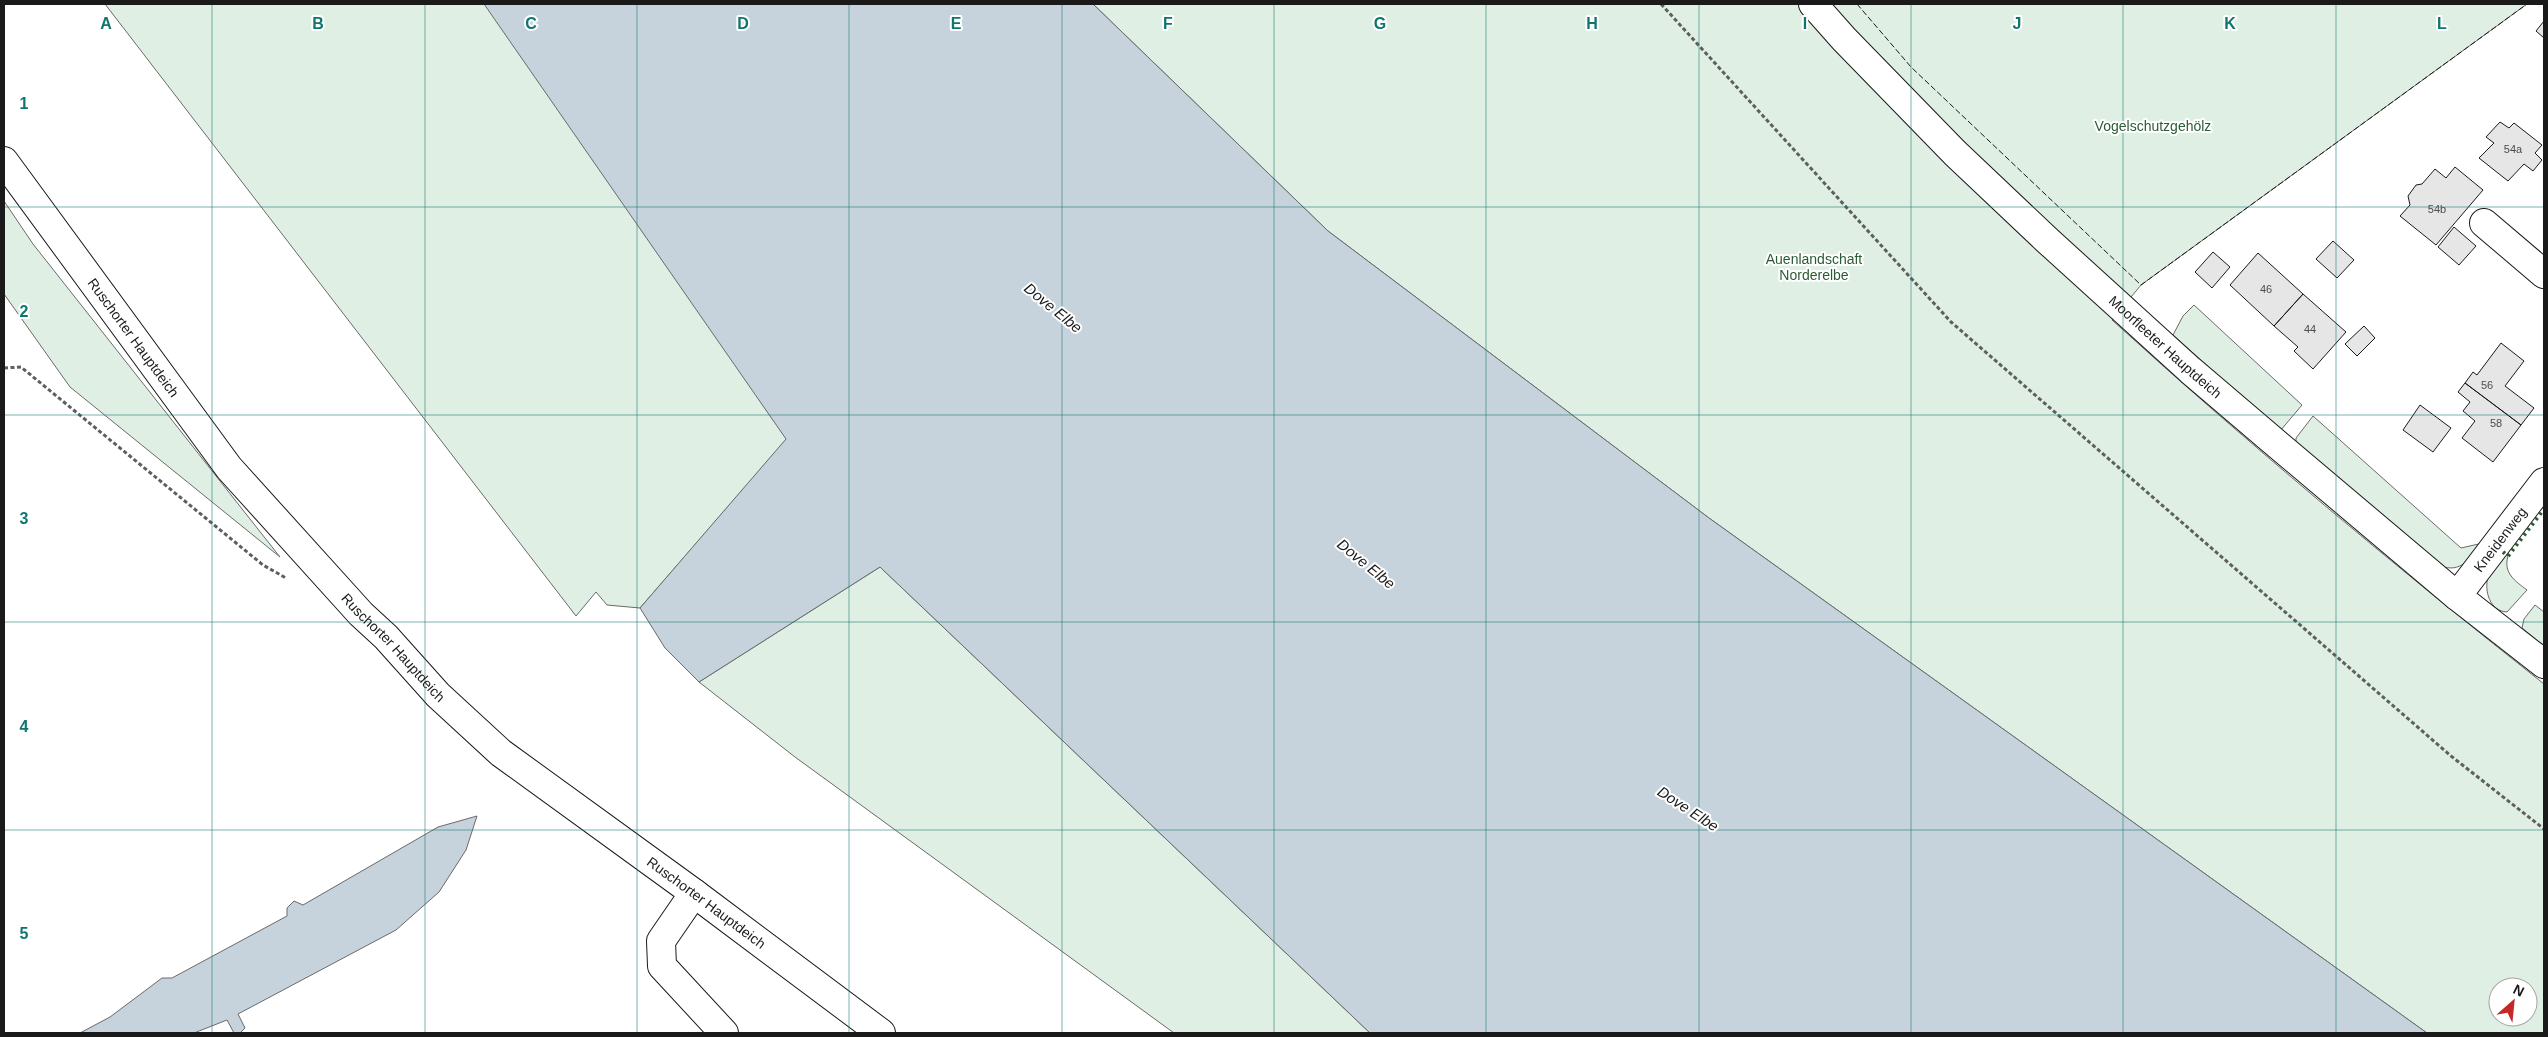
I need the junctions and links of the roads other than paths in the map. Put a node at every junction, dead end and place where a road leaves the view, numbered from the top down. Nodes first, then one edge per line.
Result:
1 (1813, 4) edge
2 (4, 161) edge
3 (2484, 223) dead end
4 (2544, 274) edge
5 (2544, 482) edge
6 (2457, 596) junction
7 (2544, 664) edge
8 (694, 893) junction
9 (724, 1033) edge
10 (881, 1033) edge

1 - 6 street, Moorfleeter Hauptdeich
2 - 8 street, Ruschorter Hauptdeich
3 - 4 street
5 - 6 street, Kneidenweg
6 - 7 street, Moorfleeter Hauptdeich
8 - 9 street
8 - 10 street, Ruschorter Hauptdeich

